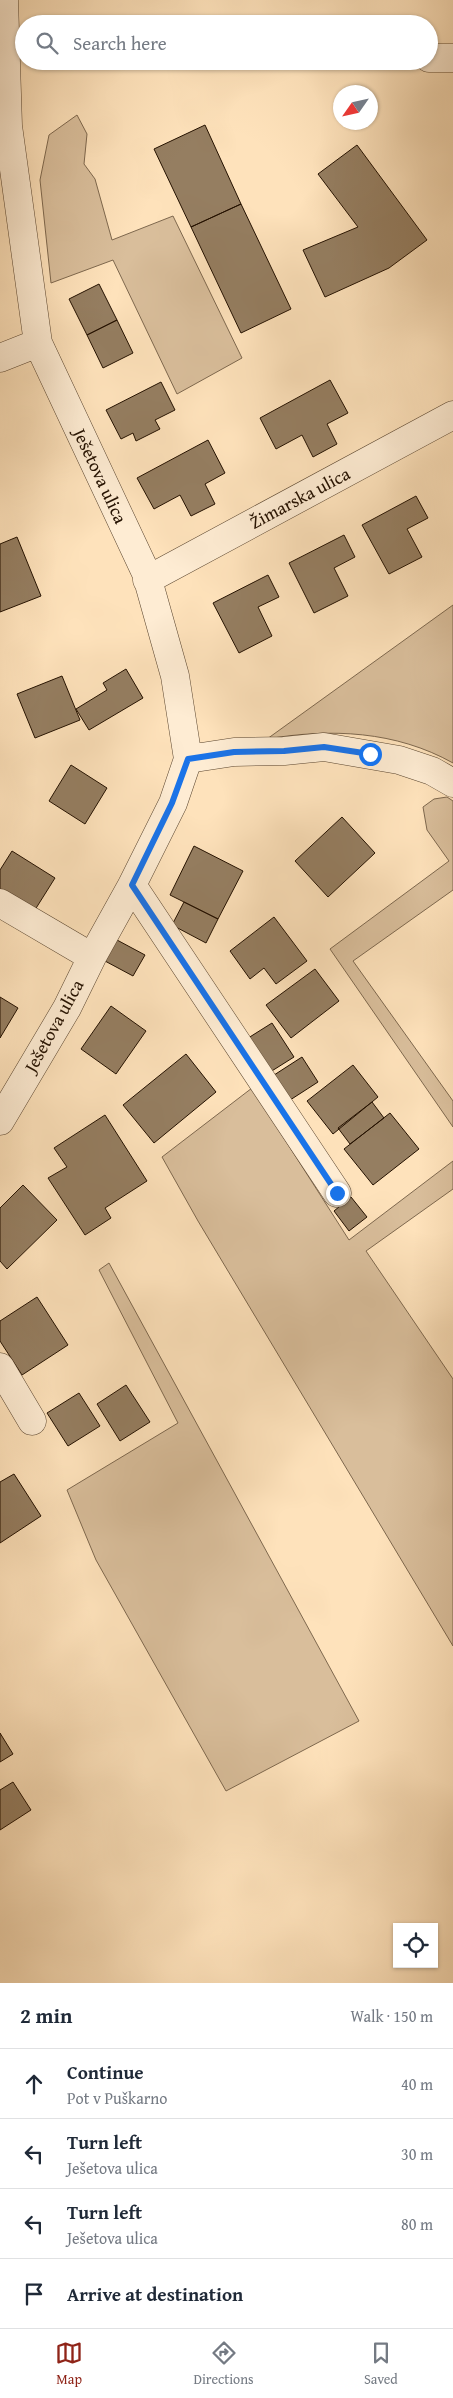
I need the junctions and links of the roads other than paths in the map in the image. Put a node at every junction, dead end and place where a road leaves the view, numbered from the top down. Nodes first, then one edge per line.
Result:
1 (4, 0) edge
2 (9, 56) edge
3 (438, 58) edge
4 (453, 58) edge
5 (38, 343) junction
6 (0, 358) edge
7 (453, 415) edge
8 (148, 580) junction
9 (188, 759) junction
10 (453, 783) edge
11 (132, 885) junction
12 (0, 903) edge
13 (92, 957) junction
14 (0, 1121) edge
15 (337, 1193) dead end
16 (0, 1366) edge
17 (32, 1421) dead end

1 - 2 street, Ješetova ulica
2 - 5 street, Ješetova ulica
3 - 4 street
5 - 6 street
5 - 8 street, Ješetova ulica
7 - 8 street, Žimarska ulica
8 - 9 street, Ješetova ulica
9 - 10 street
9 - 11 street, Ješetova ulica
11 - 13 street, Ješetova ulica
11 - 15 street
12 - 13 street
13 - 14 street, Ješetova ulica
16 - 17 street

